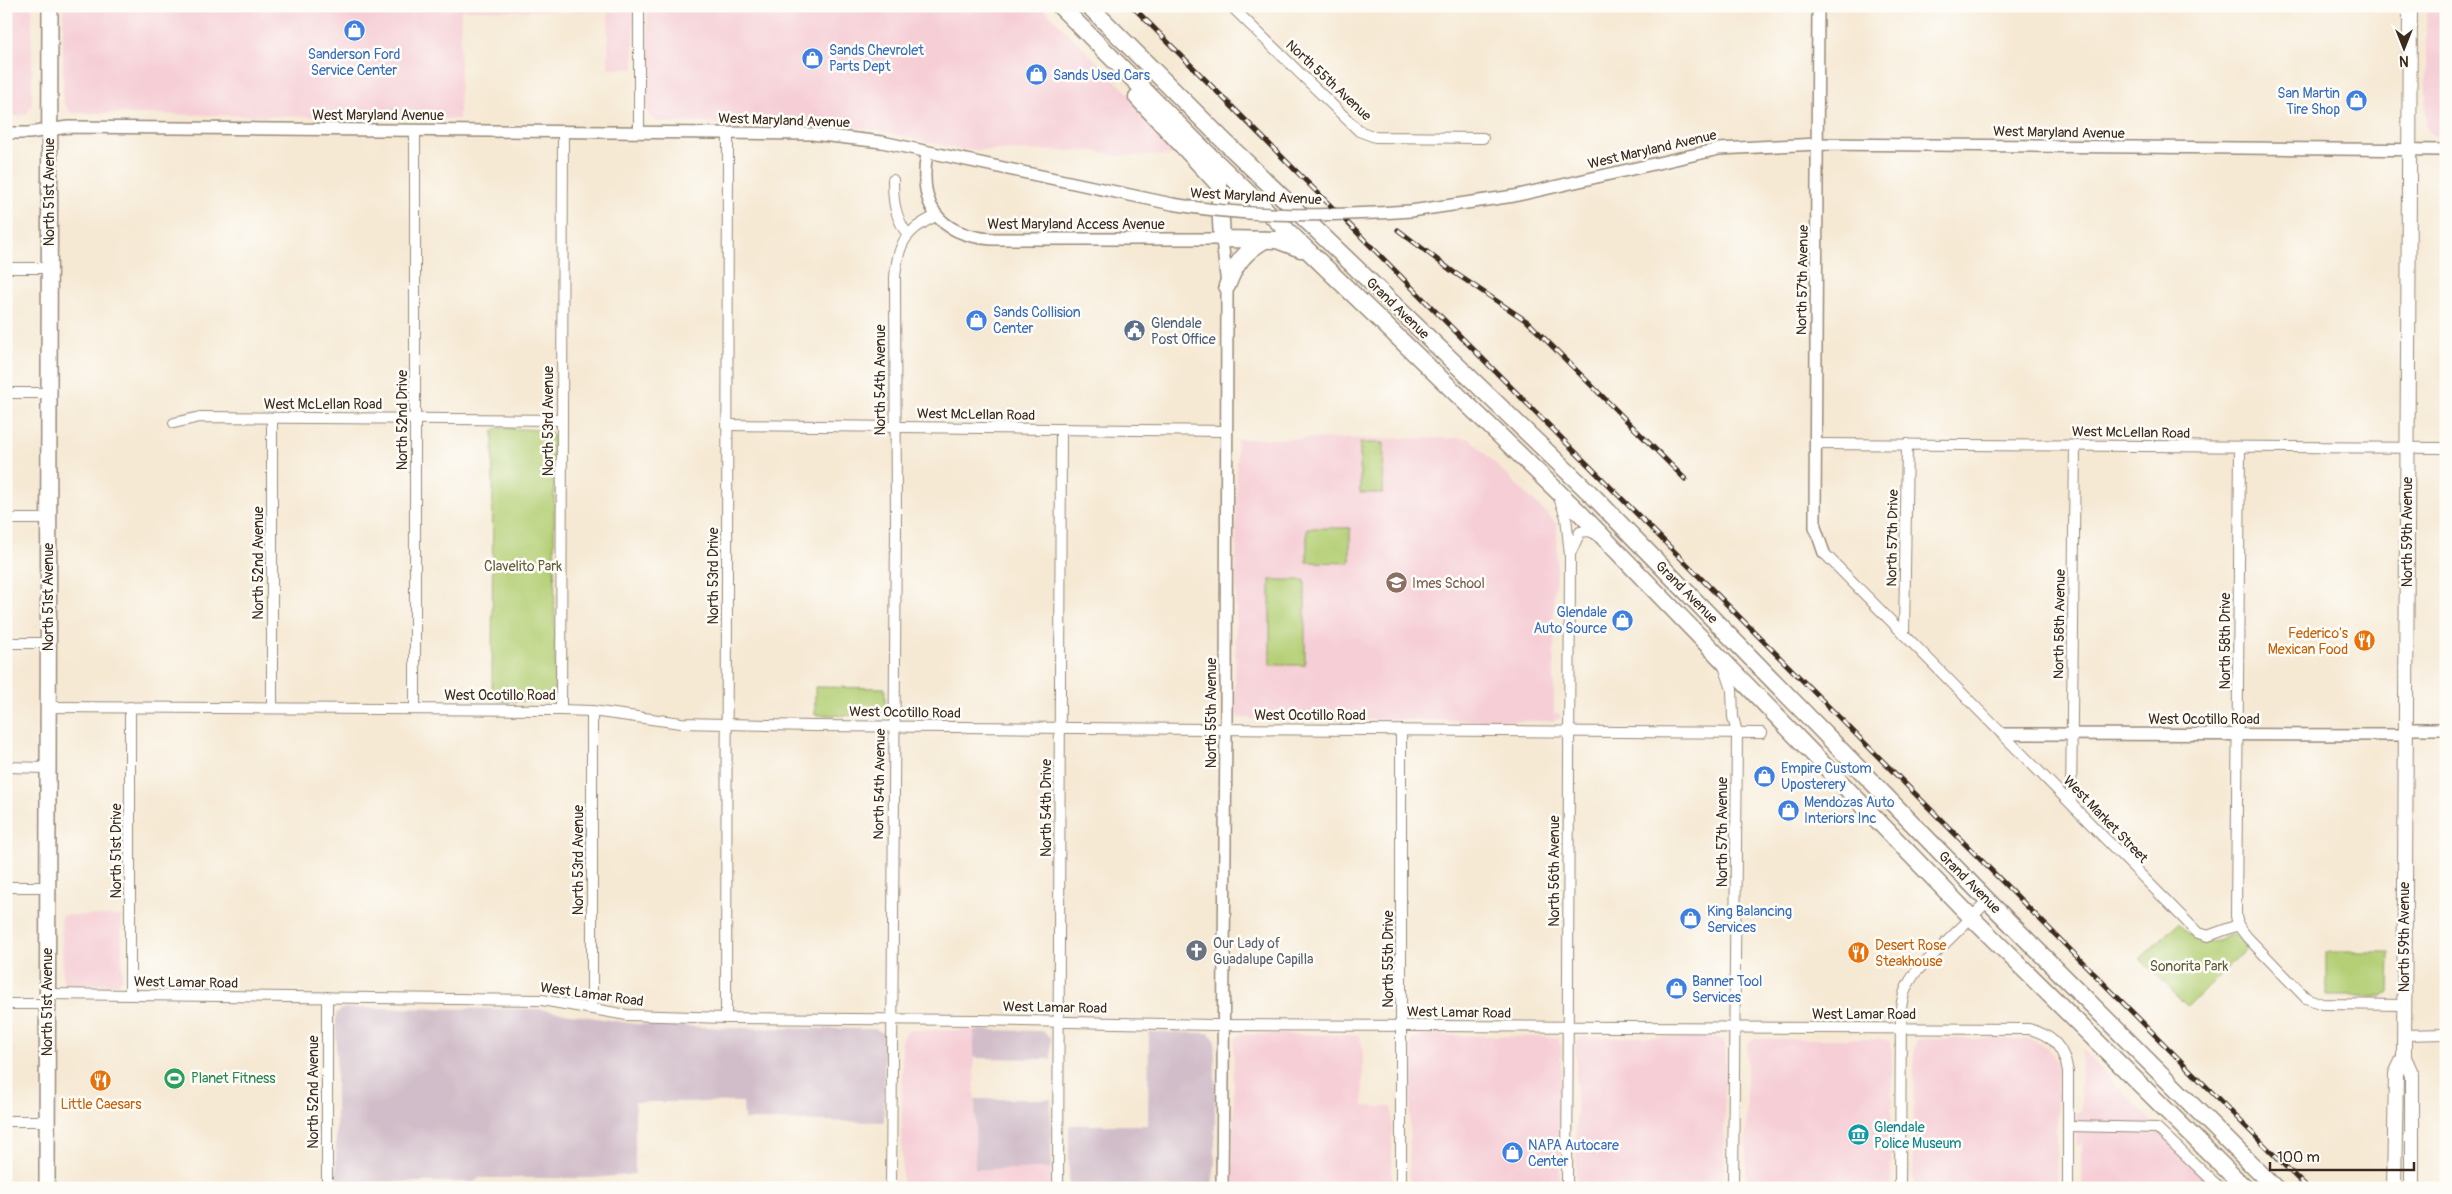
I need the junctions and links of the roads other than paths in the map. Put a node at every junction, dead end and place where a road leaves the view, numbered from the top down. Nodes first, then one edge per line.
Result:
1 (50, 6) edge
2 (639, 6) edge
3 (1060, 6) edge
4 (1089, 6) edge
5 (1231, 6) edge
6 (1818, 6) edge
7 (2410, 6) edge
8 (1088, 34) junction
9 (49, 130) junction
10 (415, 131) junction
11 (563, 131) junction
12 (639, 132) junction
13 (6, 133) edge
14 (728, 133) junction
15 (1483, 138) dead end
16 (1818, 144) junction
17 (2410, 150) junction
18 (2446, 150) edge
19 (927, 153) junction
20 (893, 180) dead end
21 (936, 216) junction
22 (908, 234) junction
23 (1222, 239) junction
24 (1265, 240) junction
25 (1317, 259) junction
26 (6, 268) edge
27 (49, 268) junction
28 (1227, 286) junction
29 (6, 392) edge
30 (48, 393) junction
31 (272, 418) junction
32 (416, 418) junction
33 (562, 420) junction
34 (174, 423) dead end
35 (726, 425) junction
36 (895, 427) junction
37 (1061, 429) junction
38 (1226, 431) junction
39 (1815, 444) junction
40 (1907, 444) junction
41 (2075, 445) junction
42 (2240, 448) junction
43 (2408, 448) junction
44 (2446, 448) edge
45 (1557, 491) junction
46 (6, 519) edge
47 (48, 519) junction
48 (1604, 538) junction
49 (1824, 553) joint
50 (1570, 555) junction
51 (1904, 633) junction
52 (6, 643) edge
53 (48, 644) junction
54 (1722, 659) junction
55 (48, 707) junction
56 (130, 707) junction
57 (272, 708) junction
58 (415, 709) junction
59 (561, 710) junction
60 (592, 712) junction
61 (727, 724) junction
62 (895, 726) junction
63 (1060, 728) junction
64 (1226, 729) junction
65 (2446, 729) edge
66 (1401, 730) junction
67 (1568, 732) junction
68 (2406, 732) junction
69 (1737, 733) junction
70 (1762, 733) dead end
71 (2003, 734) junction
72 (2072, 734) junction
73 (2238, 734) junction
74 (6, 768) edge
75 (47, 768) junction
76 (2072, 803) junction
77 (6, 887) edge
78 (47, 887) junction
79 (1988, 901) junction
80 (1971, 918) junction
81 (2238, 925) junction
82 (130, 995) junction
83 (327, 997) junction
84 (47, 999) junction
85 (6, 1004) edge
86 (2404, 1005) junction
87 (592, 1008) junction
88 (726, 1018) junction
89 (893, 1020) junction
90 (1060, 1021) junction
91 (1223, 1024) junction
92 (1401, 1025) junction
93 (1568, 1026) junction
94 (1735, 1027) junction
95 (1901, 1028) junction
96 (2446, 1034) edge
97 (2404, 1035) junction
98 (2404, 1057) junction
99 (6, 1121) edge
100 (47, 1121) junction
101 (2068, 1126) junction
102 (47, 1188) edge
103 (327, 1188) edge
104 (891, 1188) edge
105 (1058, 1188) edge
106 (1222, 1188) edge
107 (1401, 1188) edge
108 (1567, 1188) edge
109 (1733, 1188) edge
110 (1900, 1188) edge
111 (2068, 1188) edge
112 (2220, 1188) edge
113 (2245, 1188) edge
114 (2275, 1188) edge
115 (2394, 1188) edge
116 (2412, 1188) edge

1 - 9 main road, North 51st Avenue
2 - 12 street
3 - 8 highway, Grand Avenue
4 - 79 highway, Grand Avenue
5 - 15 street, North 55th Avenue
6 - 16 street, North 57th Avenue
7 - 17 main road, North 59th Avenue
8 - 23 highway
8 - 25 highway, Grand Avenue
9 - 10 street, West Maryland Avenue
9 - 13 street, West Maryland Avenue
9 - 27 main road, North 51st Avenue
10 - 11 street, West Maryland Avenue
10 - 32 street, North 52nd Drive
11 - 12 street, West Maryland Avenue
11 - 33 street, North 53rd Avenue
12 - 14 street, West Maryland Avenue
14 - 19 street, West Maryland Avenue
14 - 35 street, North 53rd Drive
16 - 17 street, West Maryland Avenue
16 - 19 street, West Maryland Avenue, bridge
16 - 39 street, North 57th Avenue
17 - 18 street, West Maryland Avenue
17 - 43 main road, North 59th Avenue
19 - 21 street
20 - 22 street
21 - 22 street
21 - 23 street, West Maryland Access Avenue
22 - 36 street, North 54th Avenue
23 - 24 highway
23 - 28 street, North 55th Avenue
24 - 25 highway
24 - 28 highway
25 - 45 highway, Grand Avenue
26 - 27 street
27 - 30 main road, North 51st Avenue
28 - 38 street, North 55th Avenue
29 - 30 street
30 - 47 main road, North 51st Avenue
31 - 32 street, West McLellan Road
31 - 34 street, West McLellan Road
31 - 57 street, North 52nd Avenue
32 - 33 street, West McLellan Road
32 - 58 street, North 52nd Drive
33 - 59 street, North 53rd Avenue
35 - 36 street, West McLellan Road
35 - 61 street, North 53rd Drive
36 - 37 street, West McLellan Road
36 - 62 street, North 54th Avenue
37 - 38 street, West McLellan Road
37 - 63 street, North 54th Drive
38 - 64 street, North 55th Avenue
39 - 40 street, West McLellan Road
39 - 49 street, North 57th Avenue
40 - 41 street, West McLellan Road
40 - 51 street, North 57th Drive
41 - 42 street, West McLellan Road
41 - 72 street, North 58th Avenue
42 - 43 street, West McLellan Road
42 - 73 street, North 58th Drive
43 - 44 street, West McLellan Road
43 - 68 main road, North 59th Avenue
45 - 48 highway, Grand Avenue
45 - 50 street, North 56th Avenue
46 - 47 street
47 - 53 main road, North 51st Avenue
48 - 50 street, North 56th Avenue
48 - 54 highway, Grand Avenue
49 - 51 street, West Market Street
50 - 67 street, North 56th Avenue
51 - 71 street, West Market Street
52 - 53 street
53 - 55 main road, North 51st Avenue
54 - 69 street, North 57th Avenue
54 - 80 highway, Grand Avenue
55 - 56 street, West Ocotillo Road
55 - 75 main road, North 51st Avenue
56 - 57 street, West Ocotillo Road
56 - 82 street, North 51st Drive
57 - 58 street, West Ocotillo Road
58 - 59 street, West Ocotillo Road
59 - 60 street, West Ocotillo Road
60 - 61 street, West Ocotillo Road
60 - 87 street, North 53rd Avenue
61 - 62 street, West Ocotillo Road
61 - 88 street, North 53rd Drive
62 - 63 street, West Ocotillo Road
62 - 89 street, North 54th Avenue
63 - 64 street, West Ocotillo Road
63 - 90 street, North 54th Drive
64 - 66 street, West Ocotillo Road
64 - 91 street, North 55th Avenue
65 - 68 street, West Ocotillo Road
66 - 67 street, West Ocotillo Road
66 - 92 street, North 55th Drive
67 - 69 street, West Ocotillo Road
67 - 93 street, North 56th Avenue
68 - 73 street, West Ocotillo Road
68 - 86 main road, North 59th Avenue
69 - 70 street, West Ocotillo Road
69 - 94 street, North 57th Avenue
71 - 72 street, West Ocotillo Road
71 - 76 street, West Market Street
72 - 73 street, West Ocotillo Road
72 - 76 street, North 58th Avenue
73 - 81 street, North 58th Drive
74 - 75 street
75 - 78 main road, North 51st Avenue
76 - 81 street, West Market Street
77 - 78 street
78 - 84 main road, North 51st Avenue
79 - 80 street
79 - 114 highway, Grand Avenue
80 - 95 street
80 - 113 highway, Grand Avenue
81 - 86 street
82 - 83 street, West Lamar Road
82 - 84 street, West Lamar Road
83 - 87 street, West Lamar Road
83 - 103 street, North 52nd Avenue
84 - 85 street, West Lamar Road
84 - 100 main road, North 51st Avenue
86 - 97 main road, North 59th Avenue
87 - 88 street, West Lamar Road
88 - 89 street, West Lamar Road
89 - 90 street, West Lamar Road
89 - 104 street, North 54th Avenue
90 - 91 street, West Lamar Road
90 - 105 street, North 54th Drive
91 - 92 street, West Lamar Road
91 - 106 street, North 55th Avenue
92 - 93 street, West Lamar Road
92 - 107 street, North 55th Drive
93 - 94 street, West Lamar Road
93 - 108 street, North 56th Avenue
94 - 95 street, West Lamar Road
94 - 109 street, North 57th Avenue
95 - 101 street, West Lamar Road
95 - 110 street
96 - 97 street
97 - 98 main road, North 59th Avenue
98 - 115 main road, North 59th Avenue
98 - 116 main road, North 59th Avenue
99 - 100 street
100 - 102 main road, North 51st Avenue
101 - 111 street
101 - 112 street

